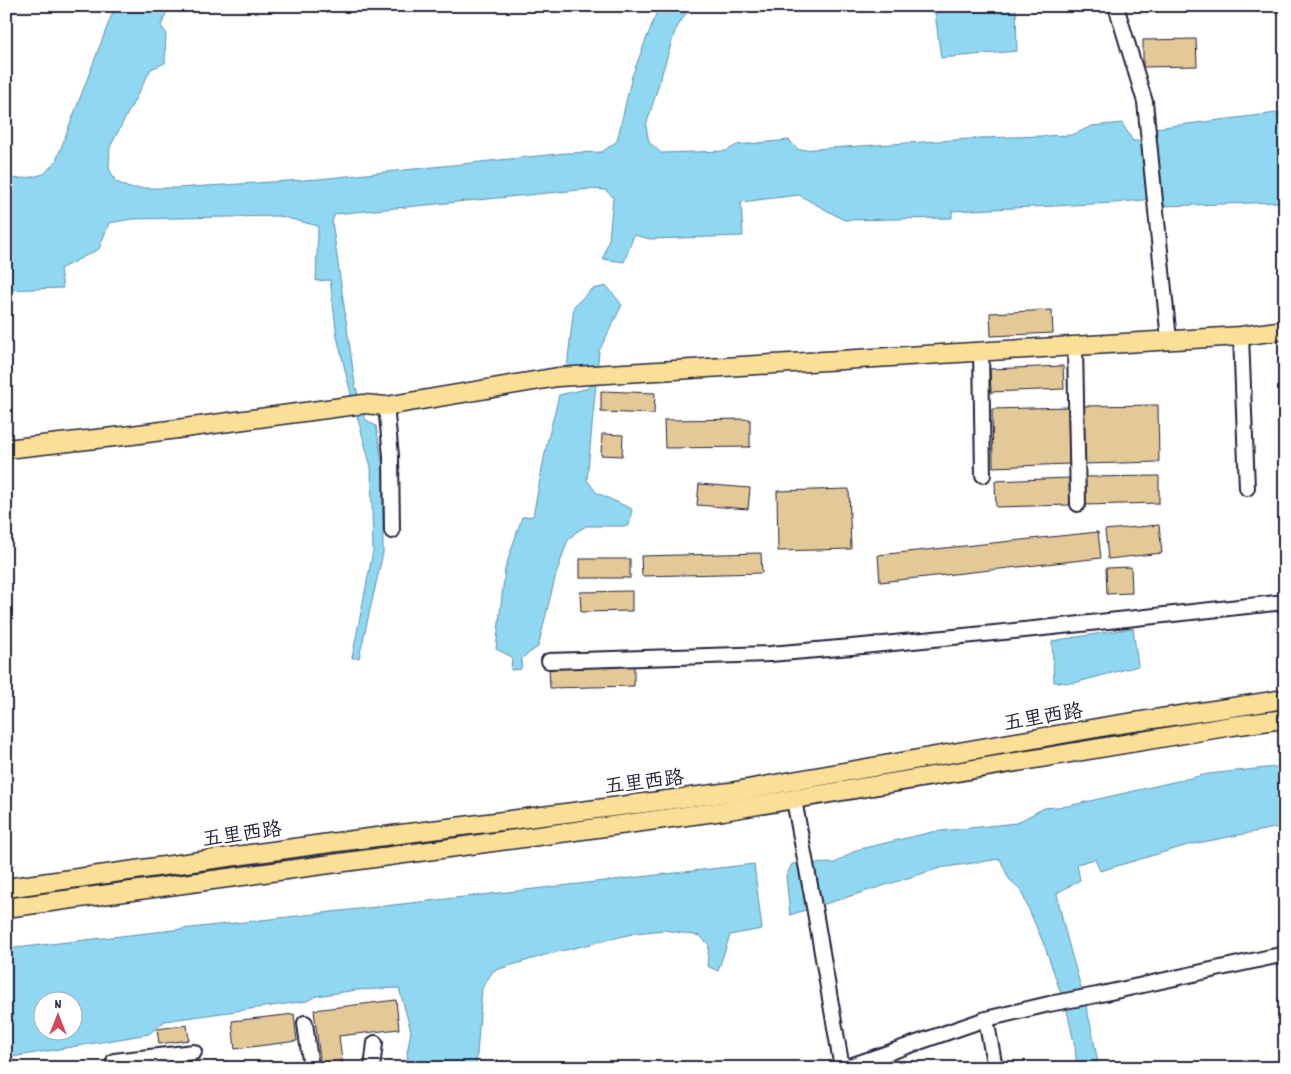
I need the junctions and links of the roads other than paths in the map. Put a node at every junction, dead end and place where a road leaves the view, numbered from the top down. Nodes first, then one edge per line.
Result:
1 (1116, 6) edge
2 (1285, 330) edge
3 (1241, 336) junction
4 (1170, 340) junction
5 (1075, 346) junction
6 (981, 352) junction
7 (386, 406) junction
8 (6, 449) edge
9 (984, 476) dead end
10 (1247, 488) dead end
11 (1078, 504) dead end
12 (392, 531) dead end
13 (1285, 602) edge
14 (549, 661) dead end
15 (1285, 698) edge
16 (1285, 719) edge
17 (794, 800) junction
18 (6, 888) edge
19 (6, 908) edge
20 (1285, 954) edge
21 (986, 1019) junction
22 (305, 1024) dead end
23 (375, 1043) dead end
24 (194, 1052) dead end
25 (115, 1068) edge
26 (311, 1068) edge
27 (372, 1068) edge
28 (843, 1068) edge
29 (995, 1068) edge

1 - 4 street
2 - 3 main road
3 - 4 main road
3 - 10 street
4 - 5 main road
5 - 6 main road
5 - 11 street
6 - 7 main road
6 - 9 street
7 - 8 main road
7 - 12 street
13 - 14 street
15 - 18 main road, 五里西路
16 - 17 main road, 五里西路
17 - 19 main road, 五里西路
17 - 28 street
20 - 21 street
21 - 28 street
21 - 29 street
22 - 26 street
23 - 27 street
24 - 25 street

